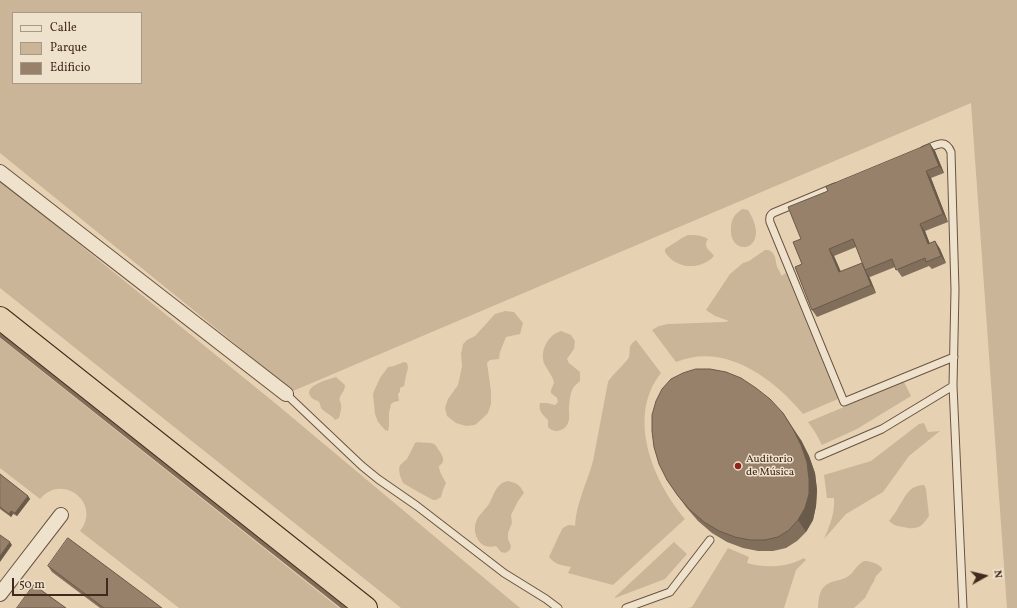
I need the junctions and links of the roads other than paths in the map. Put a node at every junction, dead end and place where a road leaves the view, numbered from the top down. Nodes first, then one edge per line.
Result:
1 (919, 152) edge
2 (0, 172) edge
3 (839, 186) edge
4 (0, 318) edge
5 (954, 357) junction
6 (954, 386) junction
7 (286, 394) joint
8 (819, 456) dead end
9 (61, 515) dead end
10 (710, 540) dead end
11 (0, 594) edge
12 (366, 608) edge
13 (558, 608) edge
14 (626, 608) edge
15 (963, 608) edge

1 - 5 lane
2 - 7 street
3 - 5 lane
4 - 12 highway
5 - 6 lane
6 - 8 lane
6 - 15 lane
7 - 13 lane
9 - 11 street
10 - 14 lane

